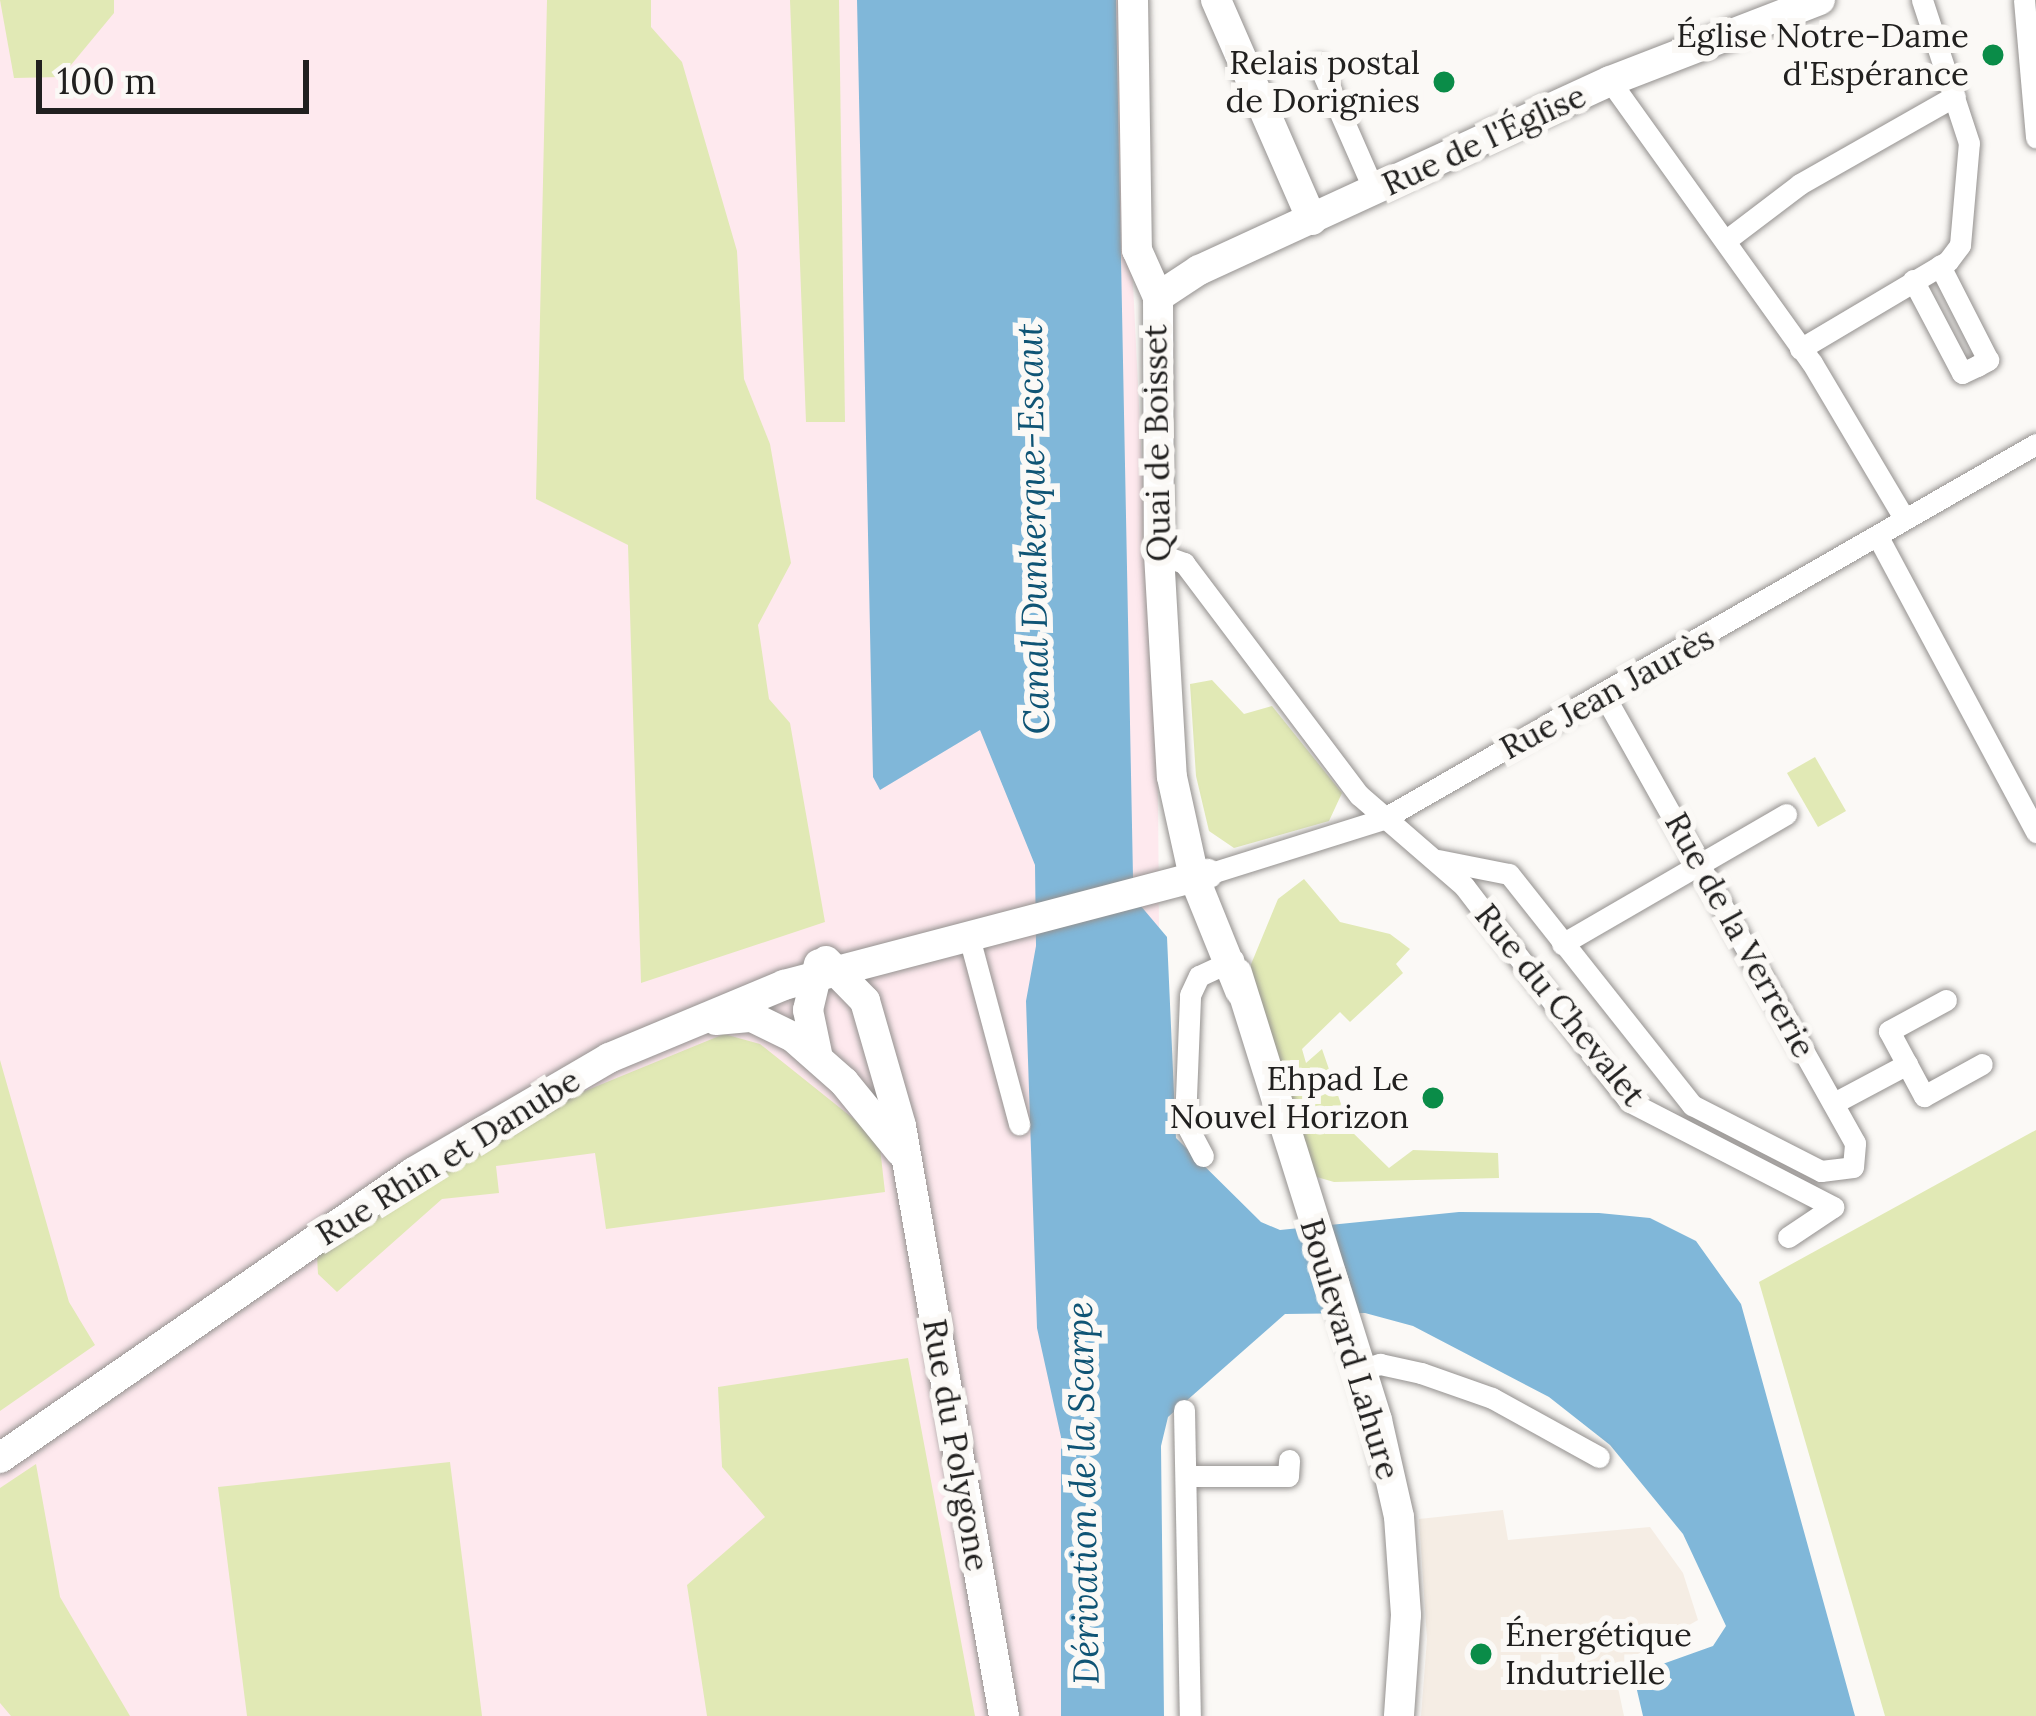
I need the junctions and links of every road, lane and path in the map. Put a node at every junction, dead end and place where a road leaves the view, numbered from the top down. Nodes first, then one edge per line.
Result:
1 (1133, 0) edge
2 (1216, 0) edge
3 (1820, 0) edge
4 (1922, 0) edge
5 (2024, 0) edge
6 (1319, 64) dead end
7 (1610, 81) junction
8 (1955, 96) junction
9 (2036, 136) edge
10 (1374, 190) junction
11 (1312, 220) junction
12 (1725, 241) junction
13 (1940, 266) junction
14 (1913, 280) junction
15 (1158, 297) junction
16 (1800, 349) junction
17 (2036, 444) edge
18 (1904, 518) junction
19 (1878, 537) junction
20 (1159, 554) junction
21 (1604, 695) junction
22 (1786, 814) dead end
23 (1383, 819) junction
24 (2036, 832) edge
25 (1438, 860) junction
26 (1700, 862) junction
27 (1201, 875) junction
28 (1015, 921) junction
29 (969, 937) junction
30 (1562, 944) junction
31 (902, 954) junction
32 (824, 968) junction
33 (1233, 972) junction
34 (1946, 1000) dead end
35 (874, 1023) junction
36 (630, 1048) junction
37 (818, 1058) junction
38 (1906, 1064) junction
39 (1982, 1064) dead end
40 (1834, 1103) junction
41 (1019, 1124) dead end
42 (1203, 1156) dead end
43 (908, 1173) junction
44 (1788, 1237) dead end
45 (1361, 1370) junction
46 (1184, 1410) dead end
47 (0, 1438) edge
48 (1599, 1457) dead end
49 (0, 1458) edge
50 (1289, 1460) dead end
51 (1186, 1477) junction
52 (1004, 1716) edge
53 (1190, 1716) edge
54 (1399, 1716) edge

1 - 15 main road, Quai de Boisset
2 - 11 main road
3 - 7 main road, Rue de l'Église
4 - 8 street
5 - 9 street
6 - 10 street
7 - 10 main road, Rue de l'Église
7 - 12 street
8 - 12 street
8 - 13 street
10 - 11 main road, Rue de l'Église
11 - 15 main road, Rue de l'Église
12 - 16 street
13 - 14 street
13 - 14 street
14 - 16 street
15 - 20 main road, Quai de Boisset
16 - 18 street
17 - 18 street, Rue Jean Jaurès
18 - 19 street, Rue Jean Jaurès
19 - 21 street, Rue Jean Jaurès
19 - 24 street
20 - 23 street, Rue du Chevalet
20 - 27 main road, Quai de Boisset
21 - 23 street, Rue Jean Jaurès
21 - 26 street, Rue de la Verrerie
22 - 26 street
23 - 25 street, Rue du Chevalet
23 - 27 street, Rue Jean Jaurès
25 - 30 street
25 - 44 street, Rue du Chevalet
26 - 30 street
26 - 40 street, Rue de la Verrerie
27 - 28 main road, Rue Jean Jaurès
27 - 33 main road, Boulevard Lahure
28 - 29 main road, Rue Rhin et Danube
28 - 32 main road, Rue Rhin et Danube
29 - 31 main road, Rue Rhin et Danube
29 - 41 street
30 - 40 street, Rue de la Verrerie
31 - 32 main road, Rue Rhin et Danube
31 - 35 main road
32 - 35 main road, Rue du Polygone
32 - 36 main road, Rue Rhin et Danube
32 - 37 main road
32 - 47 main road, Rue Rhin et Danube
33 - 42 street
33 - 45 main road, Boulevard Lahure
34 - 38 street
35 - 43 main road, Rue du Polygone
36 - 37 main road, Rue du Polygone
36 - 49 main road, Rue Rhin et Danube
37 - 43 main road, Rue du Polygone
38 - 39 street
38 - 40 street
43 - 52 main road, Rue du Polygone
45 - 48 street
45 - 54 main road, Boulevard Lahure
46 - 51 street
50 - 51 street
51 - 53 street

